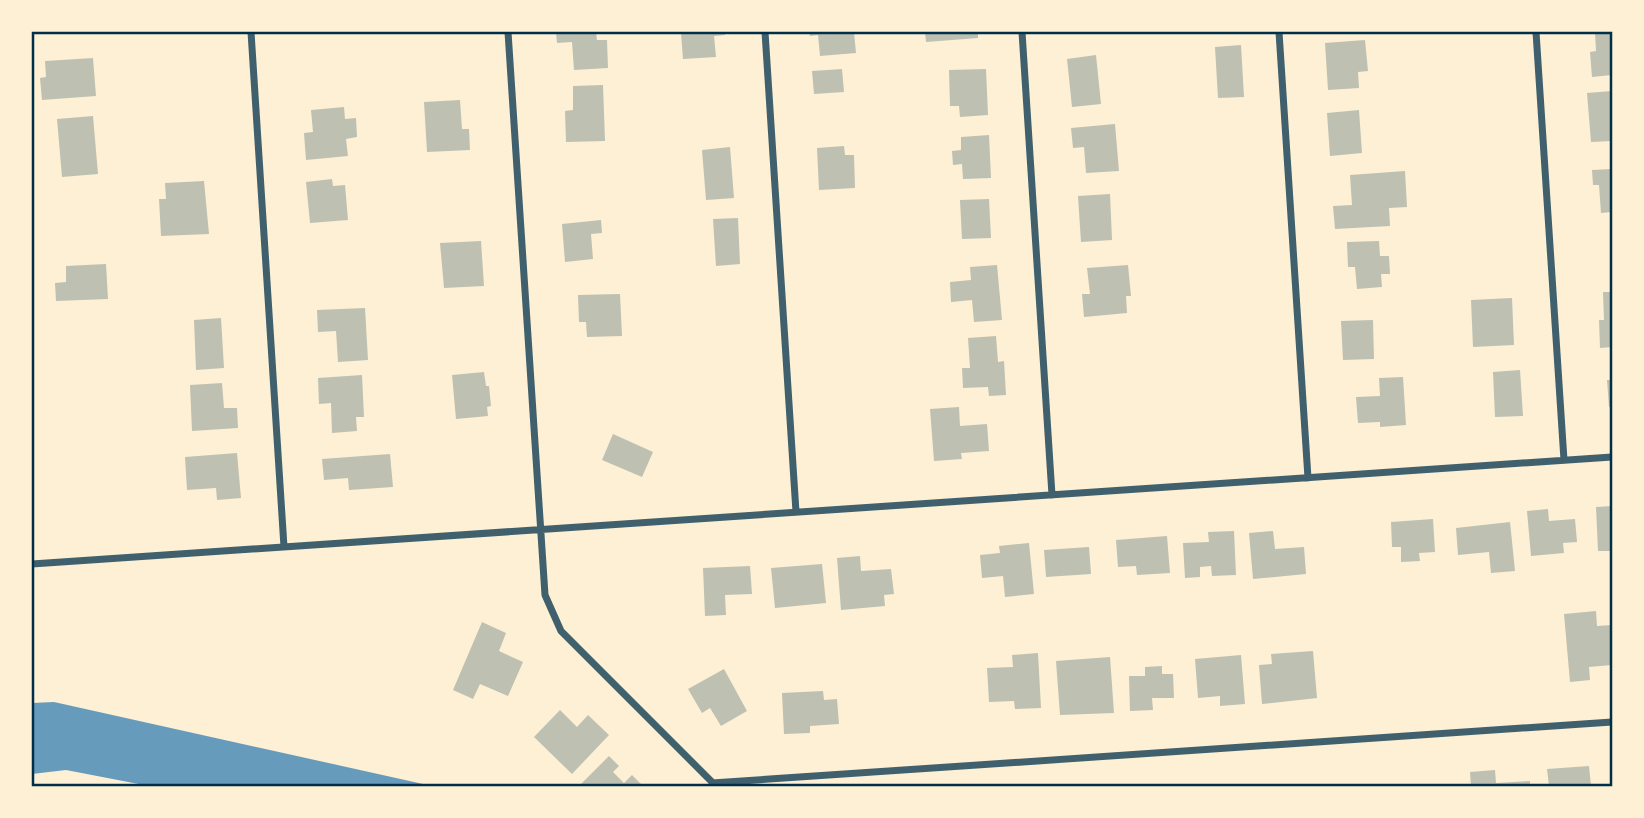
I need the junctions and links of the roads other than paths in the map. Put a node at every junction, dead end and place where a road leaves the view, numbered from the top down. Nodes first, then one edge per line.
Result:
1 (250, 32) edge
2 (508, 32) edge
3 (765, 32) edge
4 (1022, 32) edge
5 (1279, 32) edge
6 (1536, 32) edge
7 (1612, 457) edge
8 (1564, 460) junction
9 (1308, 478) junction
10 (1052, 495) junction
11 (796, 512) junction
12 (540, 530) junction
13 (284, 547) junction
14 (32, 564) edge
15 (1612, 722) edge
16 (714, 785) edge

1 - 13 street
2 - 12 street
3 - 11 street
4 - 10 street
5 - 9 street
6 - 8 street
7 - 8 street
8 - 9 street
9 - 10 street
10 - 11 street
11 - 12 street
12 - 13 street
12 - 16 street
13 - 14 street
15 - 16 street

